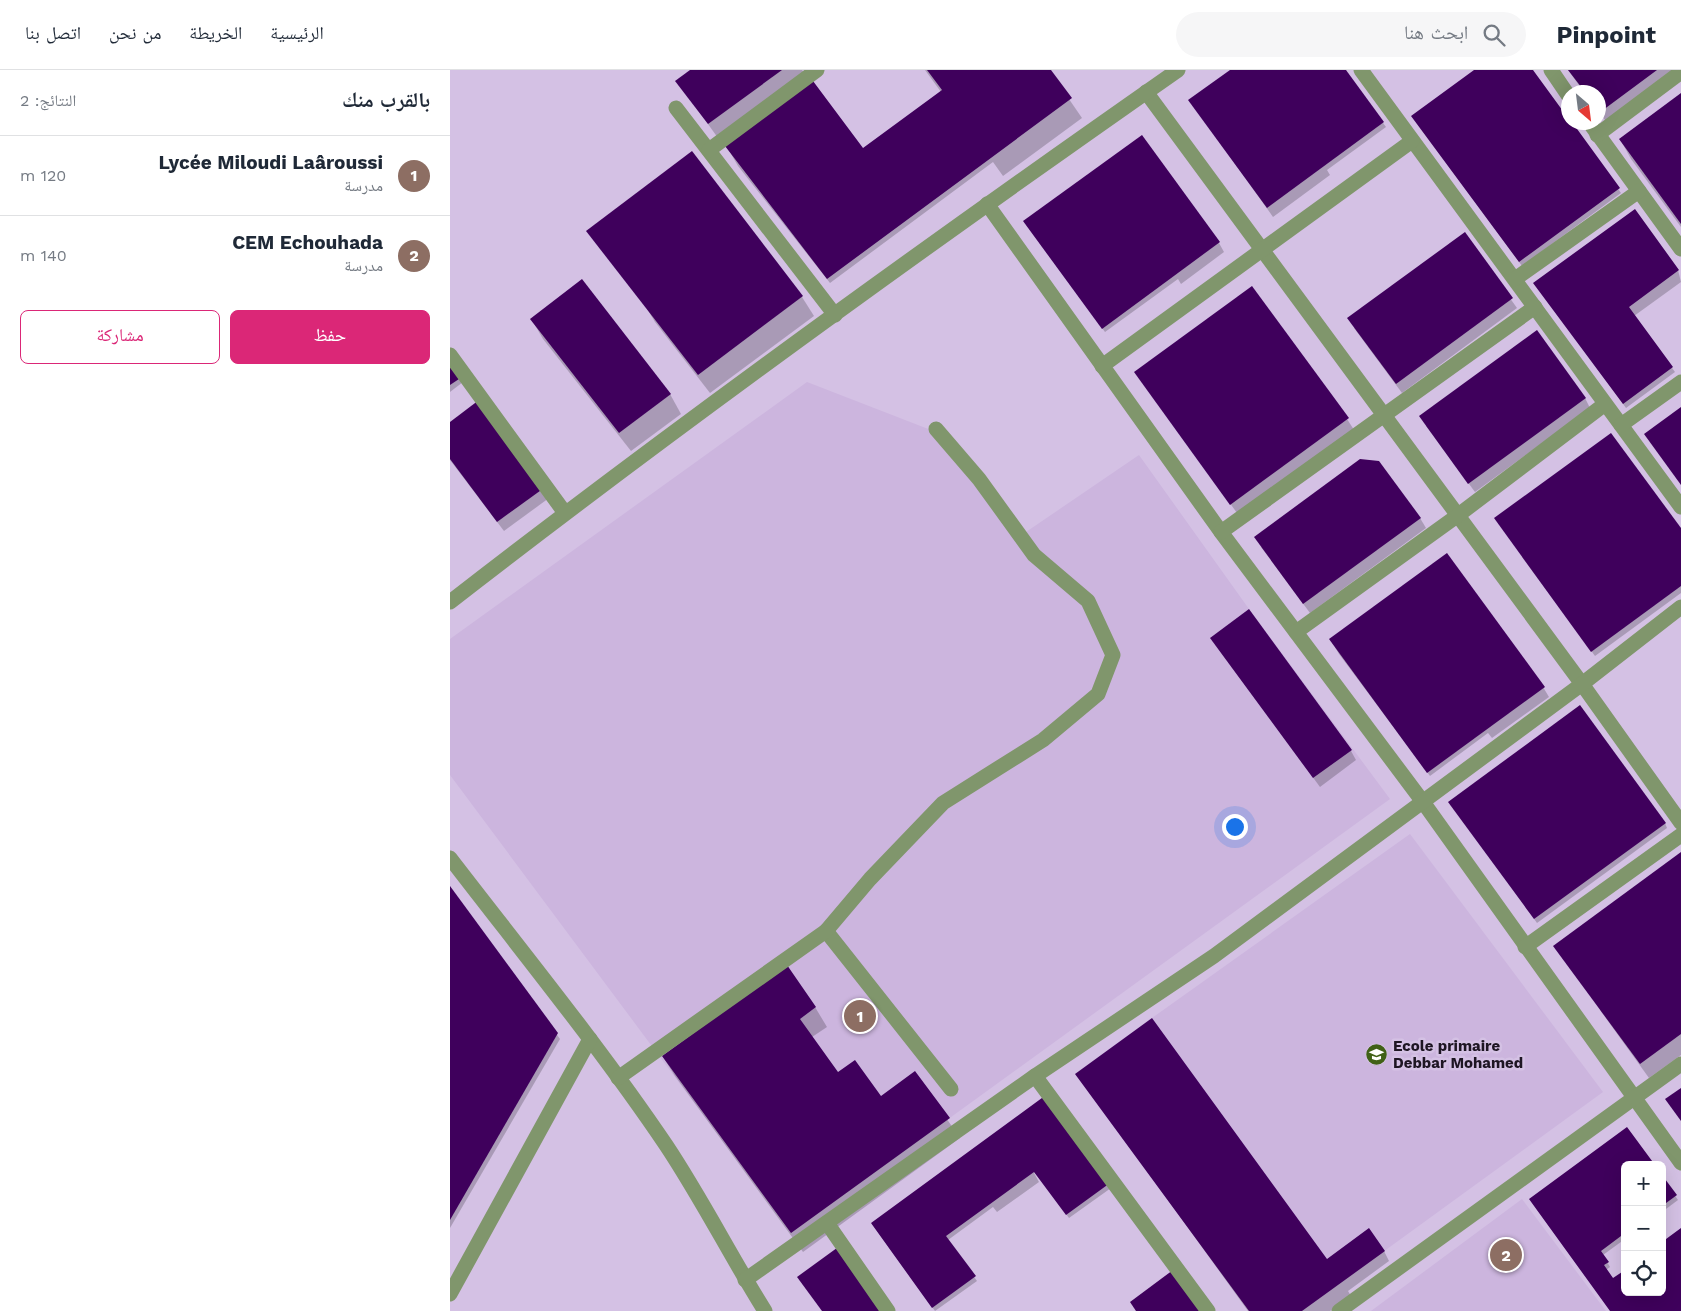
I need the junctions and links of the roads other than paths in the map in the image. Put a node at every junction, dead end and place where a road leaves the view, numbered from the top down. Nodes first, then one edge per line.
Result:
1 (817, 70) edge
2 (1178, 70) edge
3 (1361, 70) edge
4 (1551, 70) edge
5 (1681, 72) edge
6 (1561, 85) edge
7 (1146, 92) junction
8 (676, 108) dead end
9 (1606, 121) edge
10 (1594, 130) edge
11 (1412, 141) junction
12 (709, 150) junction
13 (1639, 191) junction
14 (987, 204) junction
15 (1681, 249) edge
16 (1261, 250) junction
17 (1515, 280) junction
18 (1535, 307) junction
19 (835, 315) junction
20 (450, 354) edge
21 (1102, 366) junction
22 (1681, 382) edge
23 (1605, 404) junction
24 (1383, 416) junction
25 (1621, 425) junction
26 (936, 429) dead end
27 (1681, 508) edge
28 (565, 513) junction
29 (1458, 516) junction
30 (1221, 532) junction
31 (450, 602) edge
32 (1681, 607) edge
33 (1296, 632) junction
34 (1582, 684) junction
35 (1423, 802) junction
36 (1681, 823) edge
37 (1681, 835) edge
38 (450, 858) edge
39 (826, 930) junction
40 (1525, 947) junction
41 (590, 1039) junction
42 (1681, 1064) edge
43 (1035, 1076) junction
44 (618, 1078) junction
45 (951, 1089) dead end
46 (1634, 1099) junction
47 (1681, 1163) edge
48 (827, 1224) junction
49 (745, 1280) junction
50 (450, 1294) edge
51 (765, 1311) edge
52 (888, 1311) edge
53 (1208, 1311) edge
54 (1338, 1311) edge

1 - 12 street
2 - 7 street
3 - 11 street
4 - 6 street
5 - 9 street
7 - 14 street
7 - 16 street
8 - 12 street
10 - 13 street
11 - 16 street
11 - 17 street
12 - 19 street
13 - 15 street
13 - 17 street
14 - 19 street
14 - 21 street
16 - 21 street
16 - 24 street
17 - 18 street
18 - 23 street
18 - 24 street
19 - 28 street
20 - 28 street
21 - 30 street
22 - 25 street
23 - 25 street
23 - 29 street
24 - 29 street
24 - 30 street
25 - 27 street
26 - 39 street
28 - 31 street
29 - 33 street
29 - 34 street
30 - 33 street
32 - 34 street
33 - 35 street
34 - 35 street
34 - 36 street
35 - 40 street
35 - 43 street
37 - 40 street
38 - 41 street
39 - 44 street
39 - 45 street
40 - 46 street
41 - 44 street
41 - 50 street
42 - 46 street
43 - 48 street
43 - 53 street
44 - 49 street
46 - 47 street
46 - 54 street
48 - 49 street
48 - 52 street
49 - 51 street

